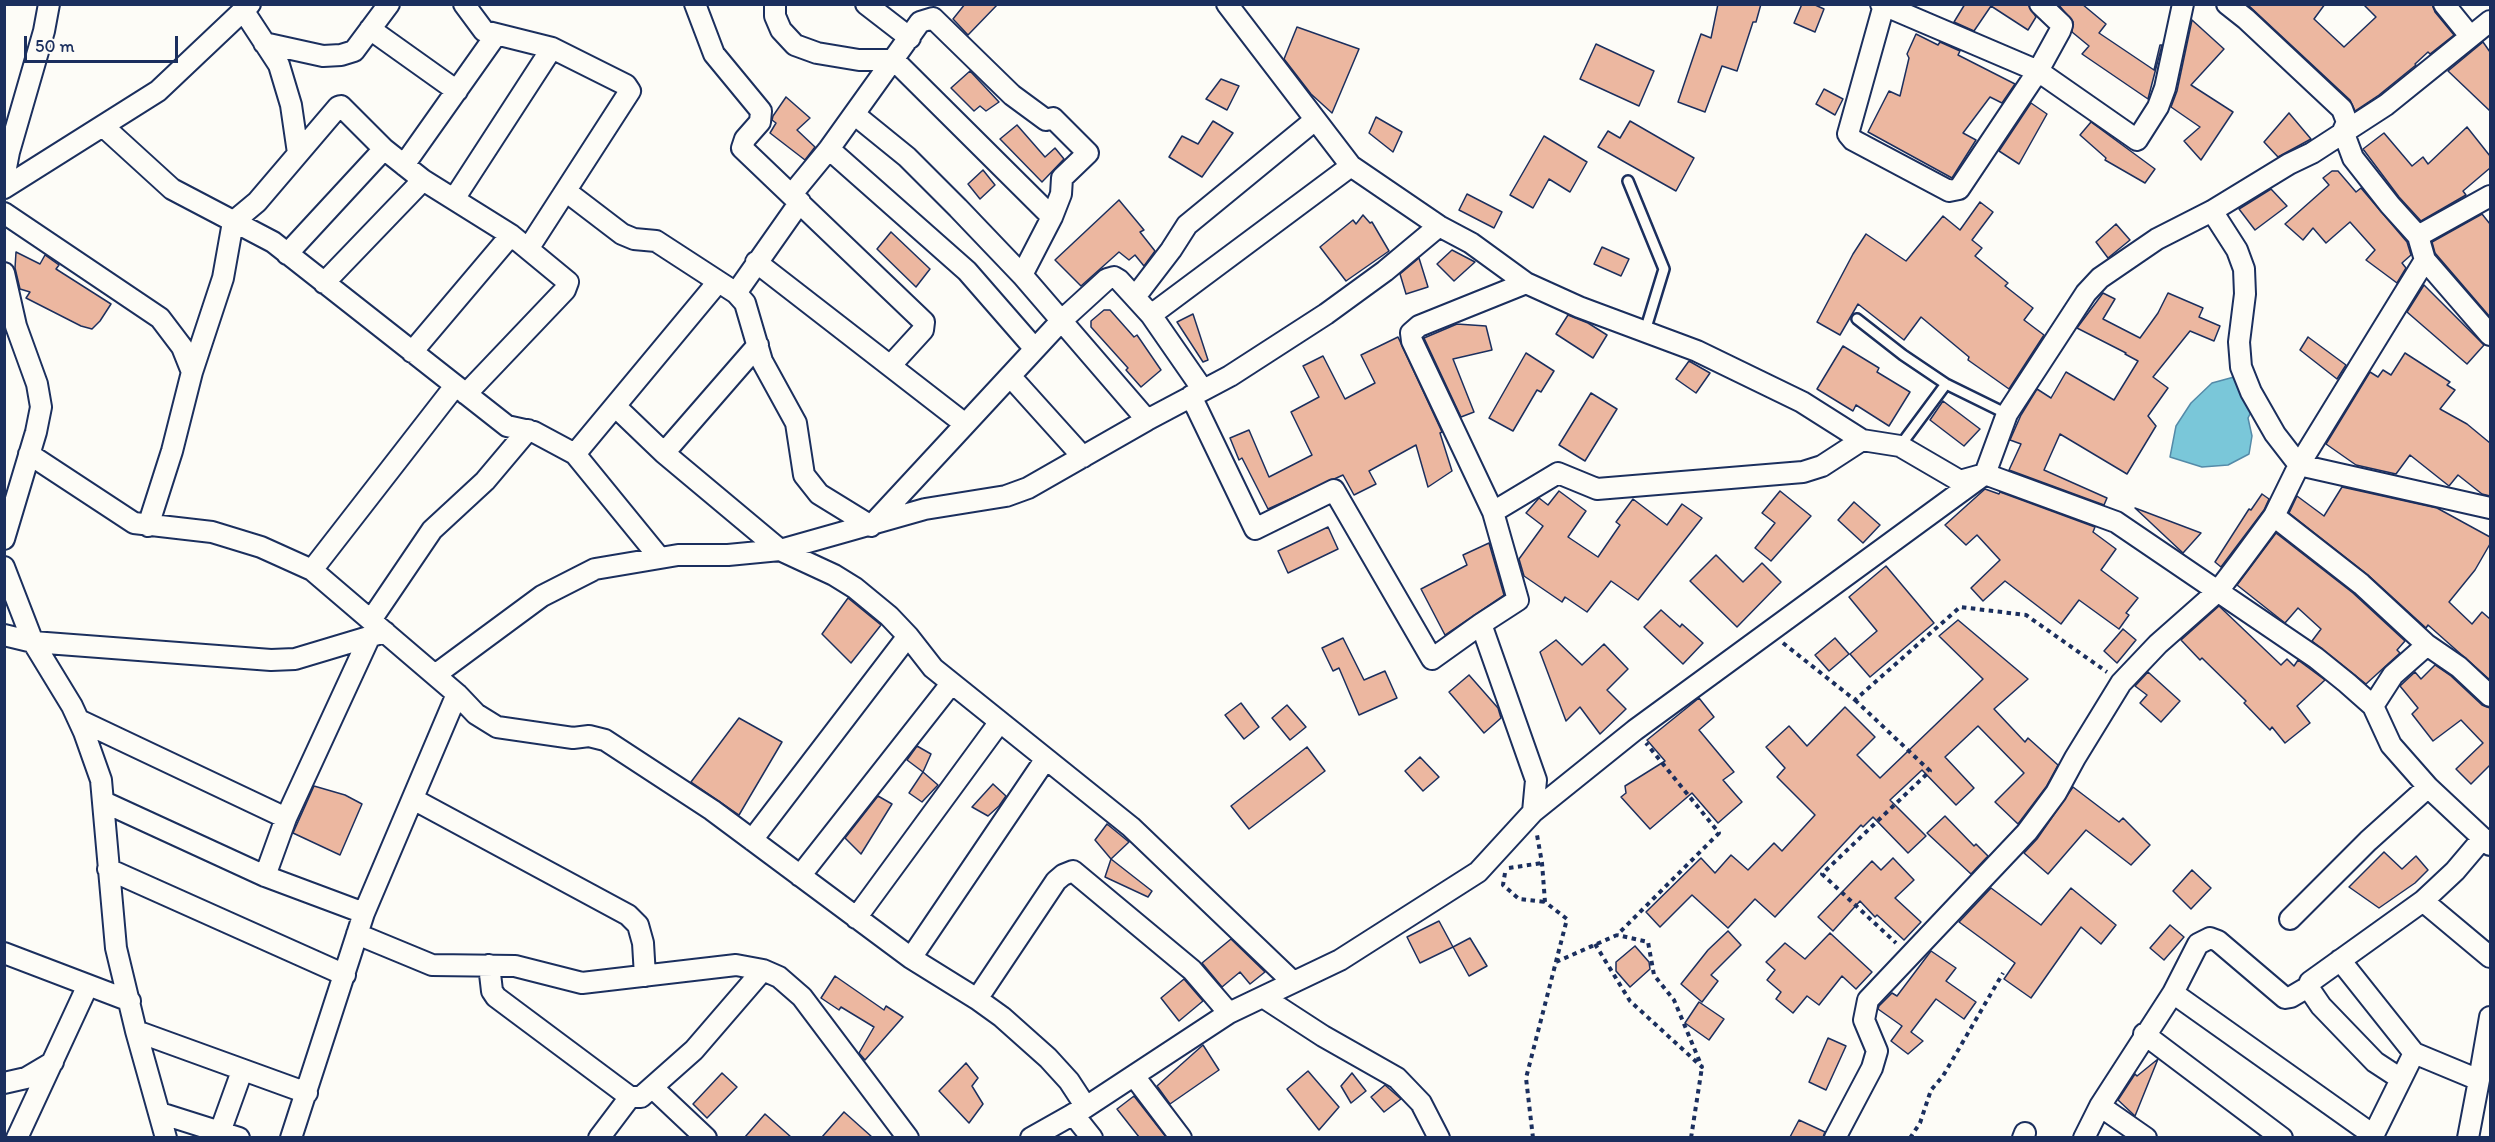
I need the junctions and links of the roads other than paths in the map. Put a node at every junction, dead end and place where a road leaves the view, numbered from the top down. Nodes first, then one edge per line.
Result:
1 (49, 4) edge
2 (389, 4) edge
3 (464, 4) edge
4 (695, 4) edge
5 (775, 4) edge
6 (866, 4) edge
7 (1227, 4) edge
8 (2040, 4) edge
9 (2183, 4) edge
10 (2227, 4) edge
11 (2444, 4) edge
12 (1882, 5) edge
13 (246, 8) edge
14 (2490, 21) edge
15 (370, 29) junction
16 (496, 35) junction
17 (2470, 36) junction
18 (910, 38) junction
19 (264, 44) junction
20 (552, 48) junction
21 (894, 60) junction
22 (2038, 71) junction
23 (456, 91) junction
24 (854, 114) junction
25 (1315, 120) junction
26 (104, 127) junction
27 (2343, 131) junction
28 (9, 136) edge
29 (384, 149) junction
30 (829, 149) junction
31 (298, 153) junction
32 (404, 165) junction
33 (1351, 166) junction
34 (4, 178) edge
35 (423, 180) junction
36 (1628, 182) dead end
37 (4, 188) edge
38 (567, 192) junction
39 (2490, 196) edge
40 (796, 198) junction
41 (454, 199) junction
42 (2212, 211) junction
43 (4, 213) edge
44 (1052, 217) junction
45 (233, 222) junction
46 (1439, 226) junction
47 (511, 235) junction
48 (2418, 237) junction
49 (528, 249) junction
50 (287, 254) junction
51 (2425, 260) junction
52 (756, 262) junction
53 (4, 273) edge
54 (1022, 275) junction
55 (718, 282) junction
56 (324, 283) junction
57 (1526, 283) junction
58 (736, 293) junction
59 (1135, 297) junction
60 (1151, 315) junction
61 (1857, 319) dead end
62 (1061, 321) junction
63 (1645, 331) junction
64 (2490, 335) edge
65 (14, 343) edge
66 (758, 345) junction
67 (1035, 349) junction
68 (412, 352) junction
69 (891, 365) junction
70 (192, 372) junction
71 (1010, 376) junction
72 (1946, 384) junction
73 (461, 390) junction
74 (1197, 393) junction
75 (615, 406) junction
76 (2007, 414) junction
77 (1147, 420) junction
78 (965, 424) junction
79 (528, 430) junction
80 (1862, 440) junction
81 (1900, 446) junction
82 (664, 453) junction
83 (29, 454) junction
84 (575, 454) junction
85 (1083, 457) junction
86 (2299, 465) junction
87 (1985, 474) junction
88 (2490, 508) edge
89 (1492, 512) junction
90 (2274, 516) junction
91 (148, 526) junction
92 (871, 526) junction
93 (4, 539) edge
94 (780, 550) junction
95 (659, 557) junction
96 (4, 567) edge
97 (312, 570) junction
98 (2218, 591) junction
99 (1481, 624) junction
100 (375, 629) junction
101 (4, 636) edge
102 (908, 636) junction
103 (33, 642) junction
104 (2427, 645) junction
105 (435, 675) junction
106 (951, 684) junction
107 (457, 694) junction
108 (2490, 696) edge
109 (2373, 706) junction
110 (79, 720) junction
111 (999, 723) junction
112 (1045, 760) junction
113 (2428, 787) junction
114 (413, 799) junction
115 (104, 802) junction
116 (1533, 812) junction
117 (286, 818) junction
118 (752, 840) junction
119 (2487, 842) edge
120 (108, 869) junction
121 (265, 876) junction
122 (800, 876) junction
123 (2423, 901) junction
124 (364, 913) junction
125 (856, 918) junction
126 (2290, 919) dead end
127 (357, 934) junction
128 (4, 953) edge
129 (910, 957) junction
130 (2490, 957) edge
131 (2340, 960) junction
132 (489, 965) junction
133 (763, 970) junction
134 (345, 975) junction
135 (645, 976) junction
136 (1293, 982) junction
137 (88, 985) junction
138 (2308, 987) junction
139 (2173, 993) junction
140 (1263, 997) junction
141 (977, 999) junction
142 (130, 1001) junction
143 (1229, 1013) junction
144 (2490, 1017) edge
145 (136, 1031) junction
146 (2144, 1034) junction
147 (2414, 1053) junction
148 (52, 1062) junction
149 (242, 1071) junction
150 (1134, 1076) junction
151 (2401, 1079) junction
152 (2479, 1080) junction
153 (4, 1083) edge
154 (652, 1088) junction
155 (307, 1093) junction
156 (630, 1096) junction
157 (2100, 1106) junction
158 (1079, 1111) junction
159 (160, 1113) junction
160 (229, 1135) edge
161 (2372, 1136) edge
162 (17, 1137) edge
163 (166, 1137) edge
164 (291, 1137) edge
165 (599, 1137) edge
166 (706, 1137) edge
167 (908, 1137) edge
168 (1031, 1137) edge
169 (1092, 1137) edge
170 (1181, 1137) edge
171 (1439, 1137) edge
172 (1835, 1137) edge
173 (2084, 1137) edge
174 (2146, 1137) edge
175 (2282, 1137) edge
176 (2468, 1137) edge

1 - 28 street
2 - 15 street
3 - 16 street
4 - 40 street
5 - 21 street
6 - 18 street
7 - 25 street
8 - 22 street
9 - 22 street
10 - 27 street
11 - 17 street
12 - 22 street
12 - 22 street
13 - 19 street
13 - 26 street
14 - 17 street
15 - 19 street
15 - 23 street
16 - 20 street
16 - 23 street
17 - 27 street
18 - 21 street
18 - 44 street
19 - 31 street
20 - 38 street
20 - 41 street
21 - 24 street
21 - 44 street
23 - 32 street
24 - 30 street
24 - 54 street
25 - 33 street
25 - 59 street
26 - 37 street
26 - 45 street
27 - 42 street
27 - 48 street
28 - 34 street
29 - 31 street
29 - 32 street
29 - 50 street
30 - 40 street
30 - 67 street
31 - 45 street
32 - 35 street
33 - 46 street
33 - 60 street
35 - 41 street
35 - 56 street
36 - 63 lane
38 - 49 street
38 - 55 street
39 - 48 street
40 - 52 street
40 - 69 street
41 - 47 street
42 - 76 street
42 - 86 street
43 - 70 street
44 - 54 street
45 - 50 street
45 - 70 street
46 - 57 street
46 - 74 street
47 - 49 street
47 - 68 street
48 - 51 street
49 - 73 street
50 - 56 street
51 - 64 street
51 - 86 street
52 - 58 street
52 - 69 street
53 - 65 street
54 - 62 street
55 - 58 street
55 - 75 street
56 - 68 street
57 - 63 street
57 - 89 street
58 - 66 street
59 - 60 street
59 - 62 street
60 - 74 street
61 - 72 lane
62 - 67 street
62 - 77 street
63 - 80 street
65 - 83 street
66 - 82 street
66 - 92 street
67 - 71 street
68 - 73 street
69 - 78 street
70 - 91 street
71 - 78 street
71 - 85 street
72 - 76 lane
72 - 81 lane
73 - 79 street
73 - 97 street
74 - 77 street
74 - 99 street
75 - 82 street
75 - 84 street
76 - 87 street
77 - 85 street
78 - 92 street
79 - 84 street
79 - 100 street
80 - 81 street
80 - 89 street
81 - 87 street
82 - 94 street
83 - 91 street
83 - 93 street
84 - 95 street
85 - 92 street
86 - 88 street
86 - 90 street
87 - 98 street
87 - 116 street
89 - 99 street
90 - 98 street
90 - 104 street
91 - 97 street
92 - 94 street
94 - 95 street
94 - 102 street
95 - 105 street
96 - 103 street
97 - 100 street
98 - 109 street
98 - 172 street
99 - 116 street
100 - 103 street
100 - 105 street
100 - 117 street
101 - 103 street
102 - 106 street
102 - 118 street
103 - 110 street
104 - 108 street
104 - 109 street
105 - 107 street
106 - 111 street
106 - 122 street
107 - 114 street
107 - 118 street
109 - 113 street
110 - 115 street
110 - 117 street
111 - 112 street
111 - 125 street
112 - 129 street
112 - 136 street
113 - 119 street
113 - 126 street
114 - 124 street
114 - 135 street
115 - 120 street
115 - 121 street
116 - 136 street
117 - 121 street
118 - 122 street
119 - 123 street
120 - 134 street
120 - 142 street
121 - 124 street
122 - 125 street
123 - 130 street
123 - 131 street
124 - 127 street
125 - 129 street
127 - 132 street
127 - 134 street
128 - 137 street
129 - 141 street
131 - 138 street
131 - 147 street
132 - 135 street
132 - 156 street
133 - 135 street
133 - 154 street
133 - 167 street
134 - 155 street
136 - 140 street
137 - 142 street
137 - 148 street
138 - 139 street
138 - 151 street
139 - 146 street
139 - 161 street
140 - 143 street
140 - 171 street
141 - 143 street
141 - 158 street
142 - 145 street
143 - 150 street
144 - 152 street
145 - 149 street
145 - 159 street
146 - 157 street
146 - 175 street
147 - 151 street
147 - 152 street
148 - 153 street
148 - 162 street
149 - 155 street
149 - 160 street
150 - 158 street
150 - 170 street
151 - 161 street
152 - 176 street
154 - 156 street
154 - 166 street
155 - 164 street
156 - 165 street
157 - 173 street
157 - 174 street
158 - 168 street
158 - 169 street
159 - 160 street
159 - 163 street

